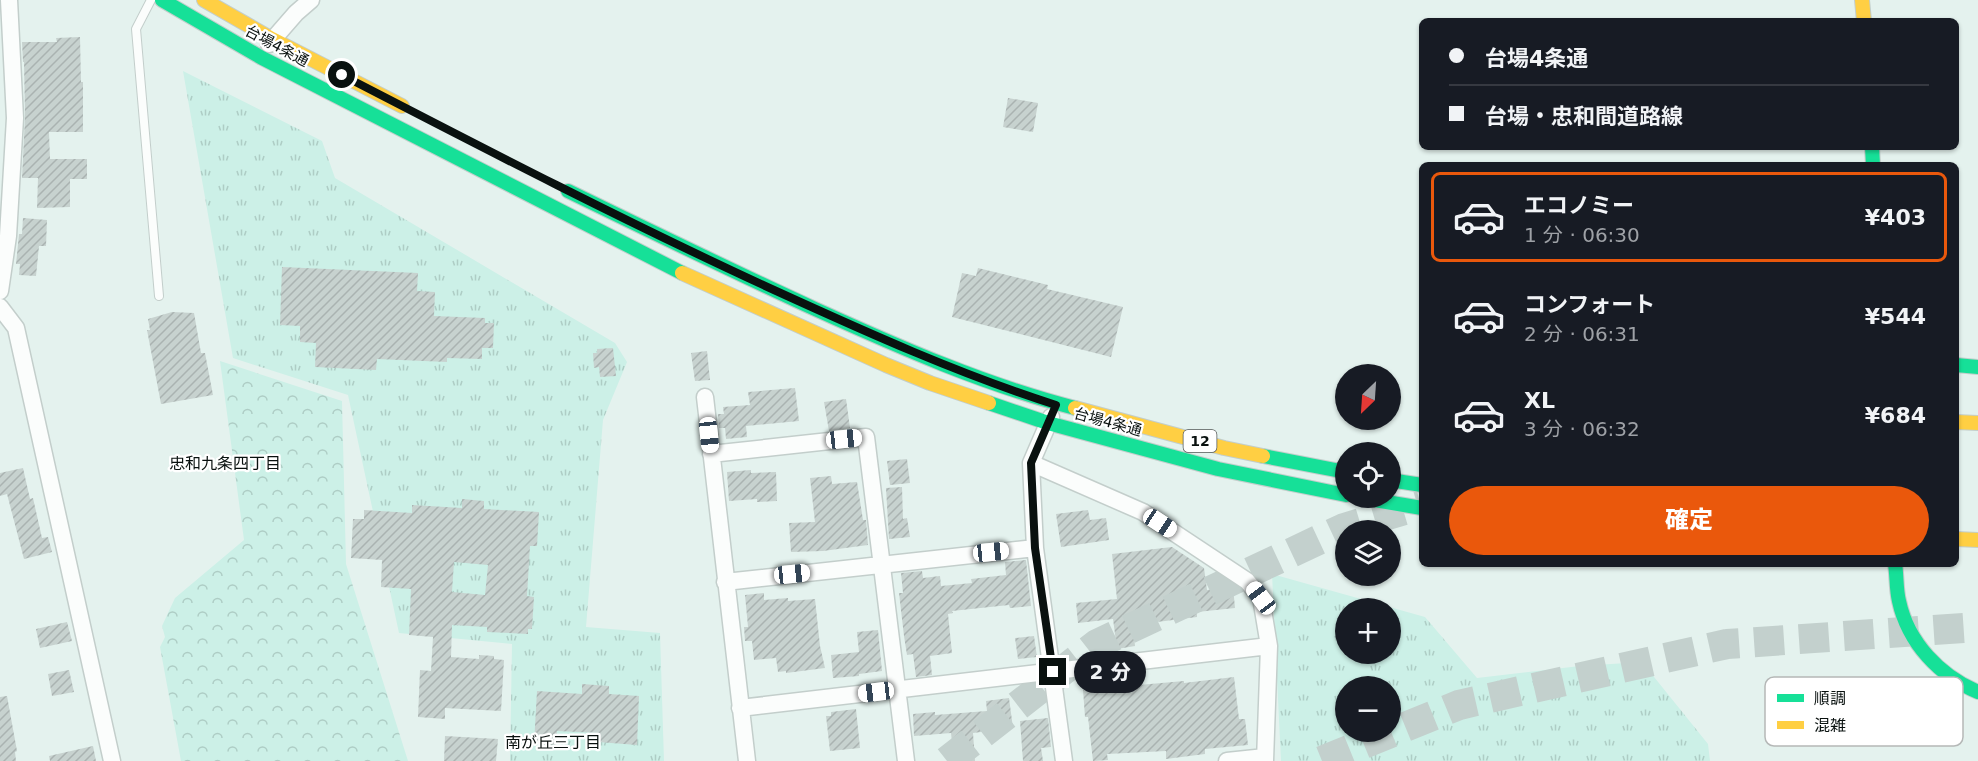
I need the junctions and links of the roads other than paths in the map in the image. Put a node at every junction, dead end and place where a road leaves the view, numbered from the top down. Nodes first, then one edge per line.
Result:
1 (9, 0) edge
2 (151, 0) edge
3 (162, 0) edge
4 (204, 0) edge
5 (311, 0) edge
6 (1862, 0) edge
7 (1864, 18) edge
8 (272, 39) junction
9 (262, 58) junction
10 (417, 114) dead end
11 (555, 184) dead end
12 (0, 291) edge
13 (159, 296) dead end
14 (0, 307) edge
15 (1959, 365) edge
16 (1978, 367) edge
17 (705, 397) dead end
18 (1056, 405) junction
19 (1959, 422) edge
20 (1048, 423) junction
21 (1978, 423) edge
22 (711, 454) junction
23 (1031, 463) junction
24 (1335, 470) edge
25 (1401, 482) edge
26 (1419, 485) edge
27 (1335, 493) edge
28 (1401, 504) edge
29 (1419, 508) edge
30 (1959, 539) edge
31 (1978, 540) edge
32 (1035, 548) junction
33 (882, 564) junction
34 (1895, 567) edge
35 (725, 582) junction
36 (1269, 646) junction
37 (1053, 672) junction
38 (1949, 677) edge
39 (1963, 684) edge
40 (899, 689) junction
41 (1978, 692) edge
42 (740, 708) junction
43 (1265, 759) edge
44 (112, 761) edge
45 (747, 761) edge
46 (906, 761) edge
47 (1064, 761) edge
48 (1227, 761) edge

1 - 12 street
2 - 13 lane
3 - 9 main road, 台場4条通 / 12
4 - 8 main road, 台場4条通
5 - 8 street
6 - 7 main road
8 - 9 street
8 - 10 main road, 台場4条通
9 - 20 main road, 台場4条通 / 12
11 - 18 main road, 台場4条通 / 12
14 - 44 street
15 - 16 main road
17 - 22 street
18 - 20 street
18 - 24 main road, 台場4条通 / 12
19 - 21 main road
20 - 23 street
20 - 27 main road, 台場4条通 / 12
22 - 33 street
22 - 35 street
23 - 32 street
23 - 36 street
25 - 26 main road
28 - 29 main road
30 - 31 main road
32 - 33 street
32 - 37 street
33 - 35 street
33 - 40 street
34 - 38 main road
35 - 42 street
36 - 37 street
36 - 43 street
37 - 40 street
37 - 47 street
39 - 41 main road
40 - 42 street
40 - 46 street
42 - 45 street
43 - 48 street

